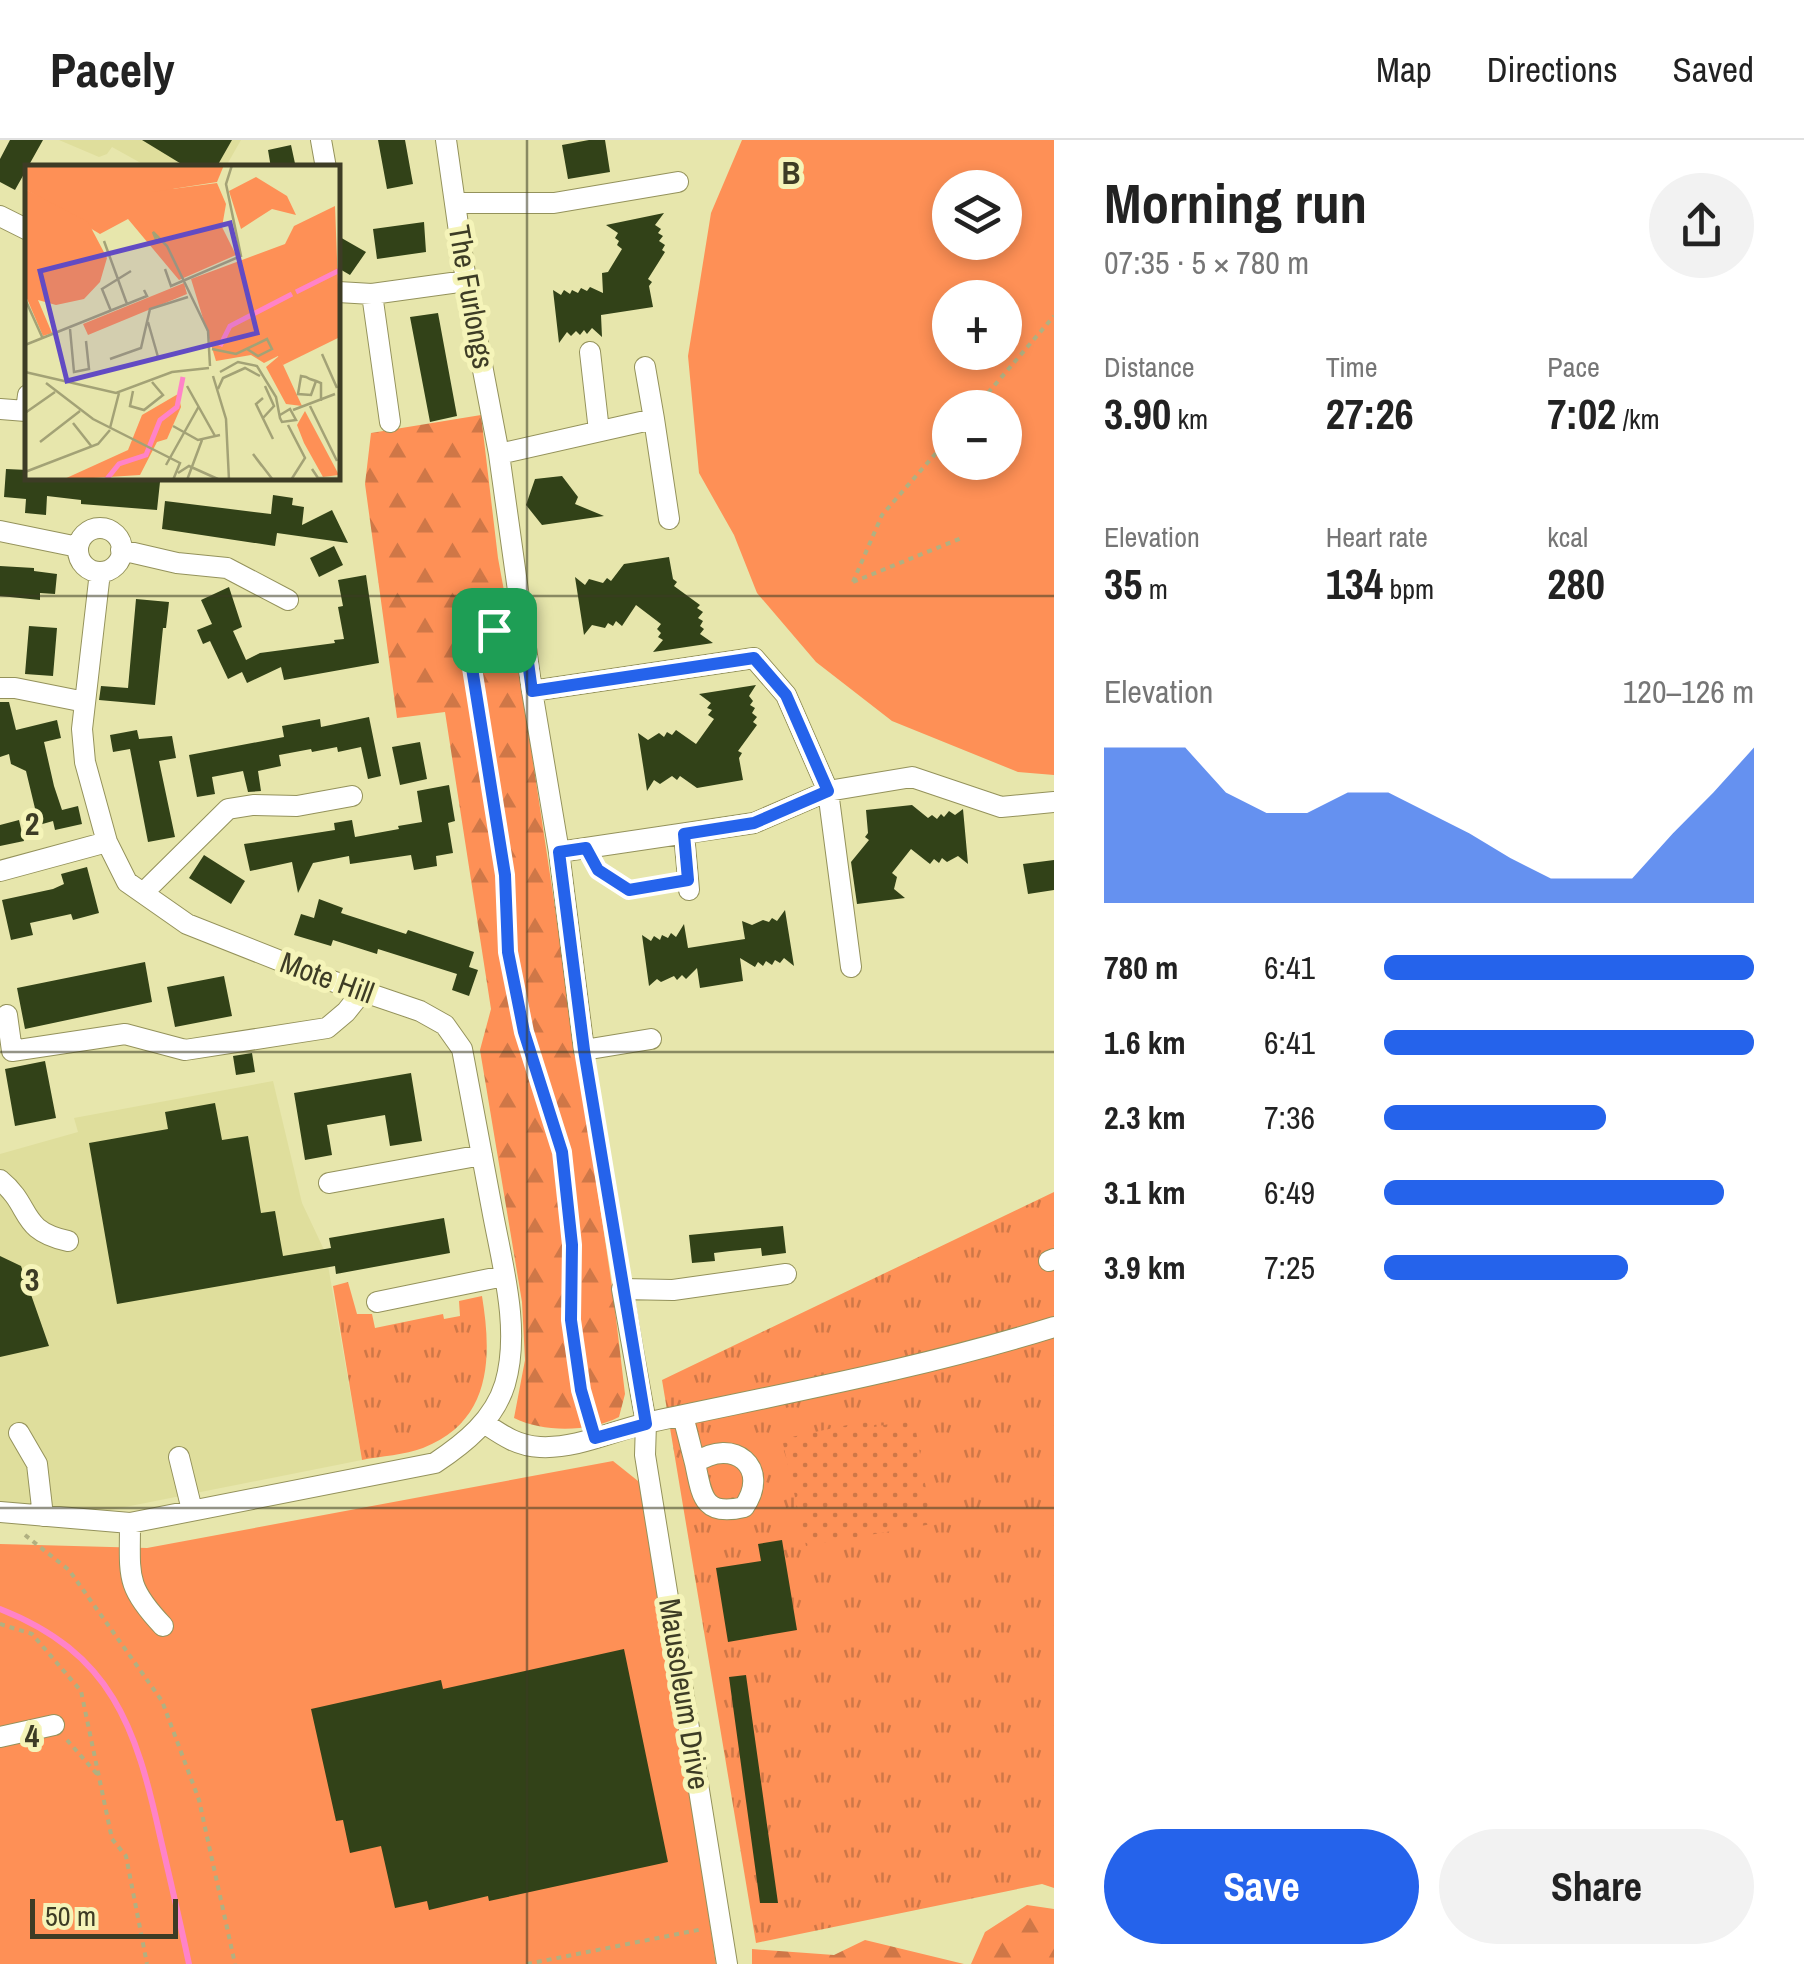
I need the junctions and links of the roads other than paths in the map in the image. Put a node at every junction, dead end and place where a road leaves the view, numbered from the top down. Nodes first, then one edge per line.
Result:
1 (321, 140) edge
2 (446, 140) edge
3 (325, 165) edge
4 (678, 182) dead end
5 (455, 203) junction
6 (0, 216) edge
7 (25, 228) edge
8 (466, 280) junction
9 (340, 292) edge
10 (372, 294) junction
11 (590, 352) dead end
12 (646, 367) dead end
13 (0, 409) edge
14 (25, 411) edge
15 (654, 419) junction
16 (390, 422) dead end
17 (599, 431) junction
18 (499, 454) junction
19 (669, 519) dead end
20 (0, 531) edge
21 (78, 547) junction
22 (122, 550) junction
23 (100, 572) junction
24 (288, 600) dead end
25 (0, 688) edge
26 (532, 691) junction
27 (85, 702) junction
28 (828, 791) junction
29 (352, 796) dead end
30 (1054, 802) edge
31 (684, 834) junction
32 (107, 842) junction
33 (559, 852) junction
34 (0, 871) edge
35 (688, 885) road end
36 (143, 893) junction
37 (851, 967) dead end
38 (362, 992) junction
39 (7, 1015) dead end
40 (651, 1039) dead end
41 (482, 1155) junction
42 (0, 1180) edge
43 (329, 1183) dead end
44 (68, 1241) dead end
45 (786, 1274) dead end
46 (504, 1276) junction
47 (377, 1302) dead end
48 (1054, 1327) edge
49 (683, 1416) junction
50 (484, 1424) junction
51 (646, 1424) junction
52 (18, 1433) dead end
53 (179, 1457) dead end
54 (695, 1463) dead end
55 (192, 1510) junction
56 (43, 1516) junction
57 (6, 1519) edge
58 (130, 1523) junction
59 (163, 1626) dead end
60 (54, 1725) road end
61 (0, 1738) edge
62 (727, 1964) edge

1 - 3 street
2 - 5 street, The Furlongs
4 - 5 street
5 - 8 street, The Furlongs
6 - 7 street
8 - 10 street
8 - 18 street, The Furlongs
9 - 10 street
10 - 16 street
11 - 17 street
12 - 15 street
13 - 14 street
15 - 17 street
15 - 19 street
17 - 18 street
18 - 26 street, The Furlongs
20 - 21 street
21 - 22 street
21 - 23 street
22 - 23 street
22 - 24 street
23 - 27 street, Mote Hill
25 - 27 street
26 - 28 street
26 - 33 street, The Furlongs
27 - 32 street, Mote Hill
28 - 30 street
28 - 31 street
28 - 37 street
29 - 36 street
31 - 33 street
31 - 35 street
32 - 34 street
32 - 36 street, Mote Hill
33 - 40 street, The Furlongs
36 - 38 street, Mote Hill
38 - 39 street
38 - 41 street, Mote Hill
41 - 43 street
41 - 46 street, Mote Hill
42 - 44 street
45 - 51 street
46 - 47 street
46 - 50 street, Mote Hill
48 - 49 street
49 - 51 street
49 - 54 street
50 - 51 street
50 - 55 street, Mote Hill
51 - 62 street, Mausoleum Drive
52 - 56 street
53 - 55 street
55 - 58 street, Mote Hill
56 - 57 street, Mote Hill
56 - 58 street, Mote Hill
58 - 59 street
60 - 61 street

